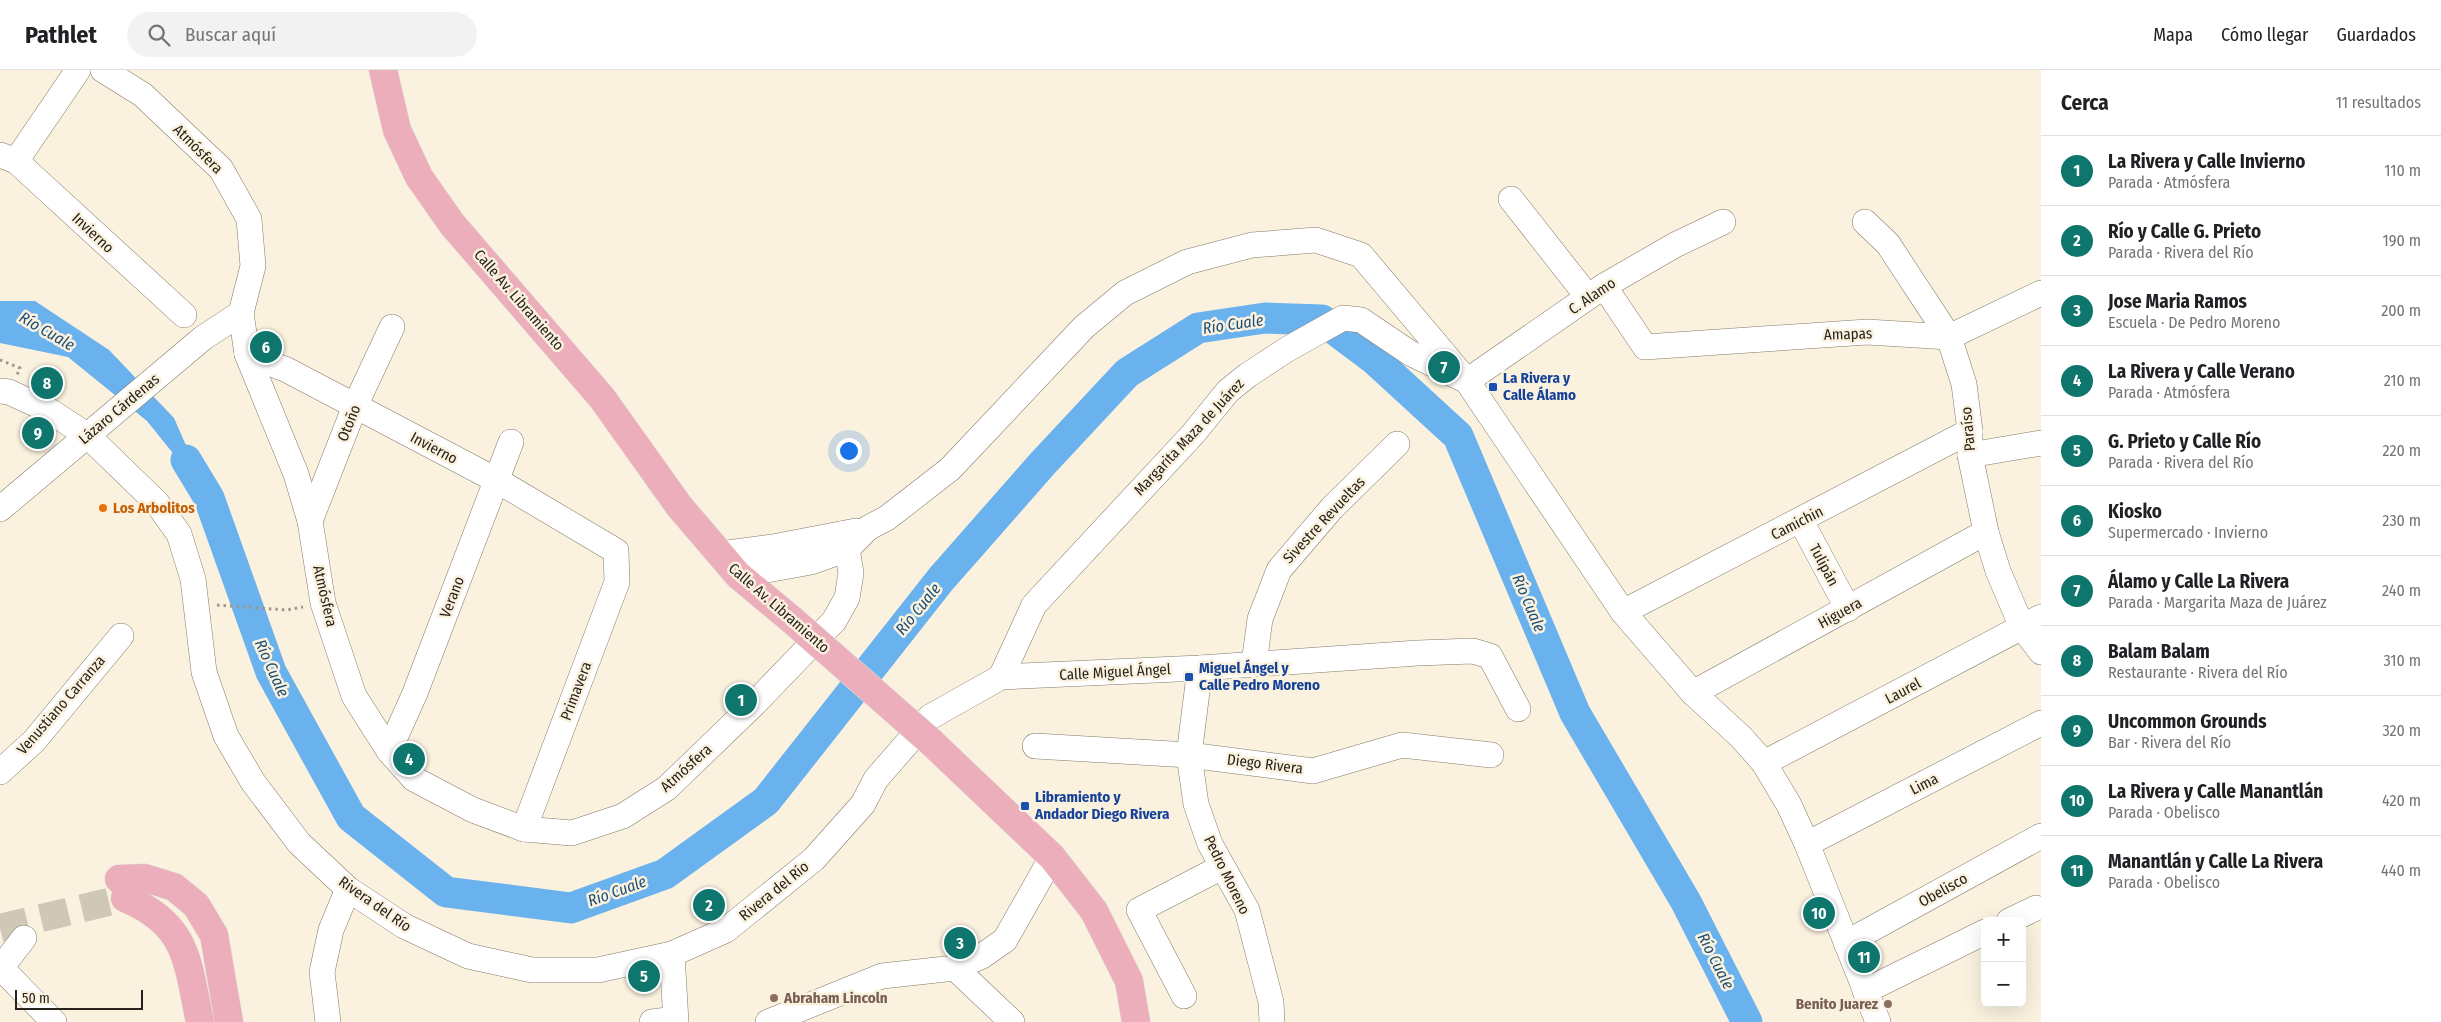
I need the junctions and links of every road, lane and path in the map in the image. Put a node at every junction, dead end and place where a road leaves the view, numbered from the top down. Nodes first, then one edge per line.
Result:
1 (78, 70) edge
2 (102, 70) edge
3 (383, 70) edge
4 (8, 158) edge
5 (1510, 199) dead end
6 (1723, 222) dead end
7 (1866, 222) dead end
8 (1596, 292) junction
9 (2041, 293) edge
10 (241, 313) junction
11 (184, 315) dead end
12 (392, 327) dead end
13 (1949, 336) junction
14 (247, 354) junction
15 (1467, 381) junction
16 (0, 391) edge
17 (355, 406) junction
18 (96, 428) junction
19 (511, 442) dead end
20 (1970, 443) junction
21 (2041, 443) edge
22 (1397, 444) dead end
23 (498, 481) junction
24 (0, 509) edge
25 (310, 521) junction
26 (1801, 521) junction
27 (1986, 532) junction
28 (844, 541) junction
29 (616, 550) joint
30 (720, 554) junction
31 (738, 575) junction
32 (213, 605) dead end
33 (1848, 609) junction
34 (287, 610) dead end
35 (1623, 612) junction
36 (2032, 622) edge
37 (121, 636) dead end
38 (2041, 652) edge
39 (1254, 664) junction
40 (1200, 668) junction
41 (1001, 678) junction
42 (1693, 693) junction
43 (1518, 709) dead end
44 (2041, 723) edge
45 (930, 729) junction
46 (1035, 746) dead end
47 (389, 750) junction
48 (1189, 754) junction
49 (1491, 755) dead end
50 (1764, 763) junction
51 (0, 772) edge
52 (524, 829) junction
53 (2041, 836) edge
54 (1807, 844) junction
55 (1052, 857) junction
56 (1222, 867) junction
57 (348, 889) junction
58 (2036, 908) dead end
59 (2017, 917) edge
60 (1981, 934) edge
61 (24, 938) dead end
62 (1846, 943) junction
63 (672, 954) junction
64 (954, 968) junction
65 (0, 969) edge
66 (1864, 991) junction
67 (1184, 996) dead end
68 (668, 1021) edge
69 (54, 1022) edge
70 (200, 1022) edge
71 (229, 1022) edge
72 (328, 1022) edge
73 (768, 1022) edge
74 (1012, 1022) edge
75 (1136, 1022) edge
76 (1272, 1022) edge
77 (1878, 1022) edge

1 - 4 street
2 - 10 street, Atmósfera
3 - 30 main road, Calle Av. Libramiento
4 - 11 street, Invierno
5 - 8 street
6 - 8 street, C. Alamo
7 - 13 street, Paraíso
8 - 13 street, Amapas
8 - 15 street, C. Alamo
9 - 13 street, Amapas
10 - 14 street, Atmósfera
10 - 18 street, Lázaro Cárdenas
12 - 17 street, Otoño
13 - 20 street, Paraíso
14 - 17 street, Invierno
14 - 25 street, Atmósfera
15 - 28 street
15 - 35 street
15 - 41 street, Margarita Maza de Juárez
16 - 18 street, Rivera del Río
17 - 23 street, Invierno
17 - 25 street, Otoño
18 - 24 street, Lázaro Cárdenas
18 - 57 street, Rivera del Río
19 - 23 street, Verano
20 - 21 street, Camichin
20 - 26 street, Camichin
20 - 27 street, Paraíso
22 - 39 street, Sivestre Revueltas
23 - 29 street, Invierno
23 - 47 street, Verano
25 - 47 street, Atmósfera
26 - 33 street, Tulipán
26 - 35 street, Camichin
27 - 33 street, Higuera
27 - 36 street, Paraíso
28 - 30 street
28 - 31 street
28 - 52 street, Atmósfera
29 - 52 street, Primavera
30 - 31 main road, Calle Av. Libramiento
31 - 45 main road, Calle Av. Libramiento, bridge
32 - 34 path
33 - 42 street, Higuera
35 - 42 street
36 - 38 street, Paraíso
36 - 50 street, Laurel
37 - 51 street, Venustiano Carranza
39 - 40 street, Calle Miguel Ángel
39 - 43 street, Calle Miguel Ángel
40 - 41 street, Calle Miguel Ángel
40 - 48 street, Pedro Moreno
41 - 45 street, Calle Miguel Ángel
42 - 50 street
44 - 54 street, Lima
45 - 55 main road, Calle Av. Libramiento
45 - 63 street, Rivera del Río
46 - 48 street, Diego Rivera
47 - 52 street, Atmósfera
48 - 49 street, Diego Rivera
48 - 56 street, Pedro Moreno
50 - 54 street
53 - 62 street, Obelisco
54 - 62 street
55 - 64 street
55 - 75 main road, Calle Av. Libramiento
56 - 67 street
56 - 76 street, Pedro Moreno
57 - 63 street, Rivera del Río
57 - 72 street
58 - 59 street
60 - 66 street
61 - 65 street
62 - 66 street
63 - 68 street
64 - 73 street
64 - 74 street
65 - 69 street
66 - 77 street
70 - 71 main road

